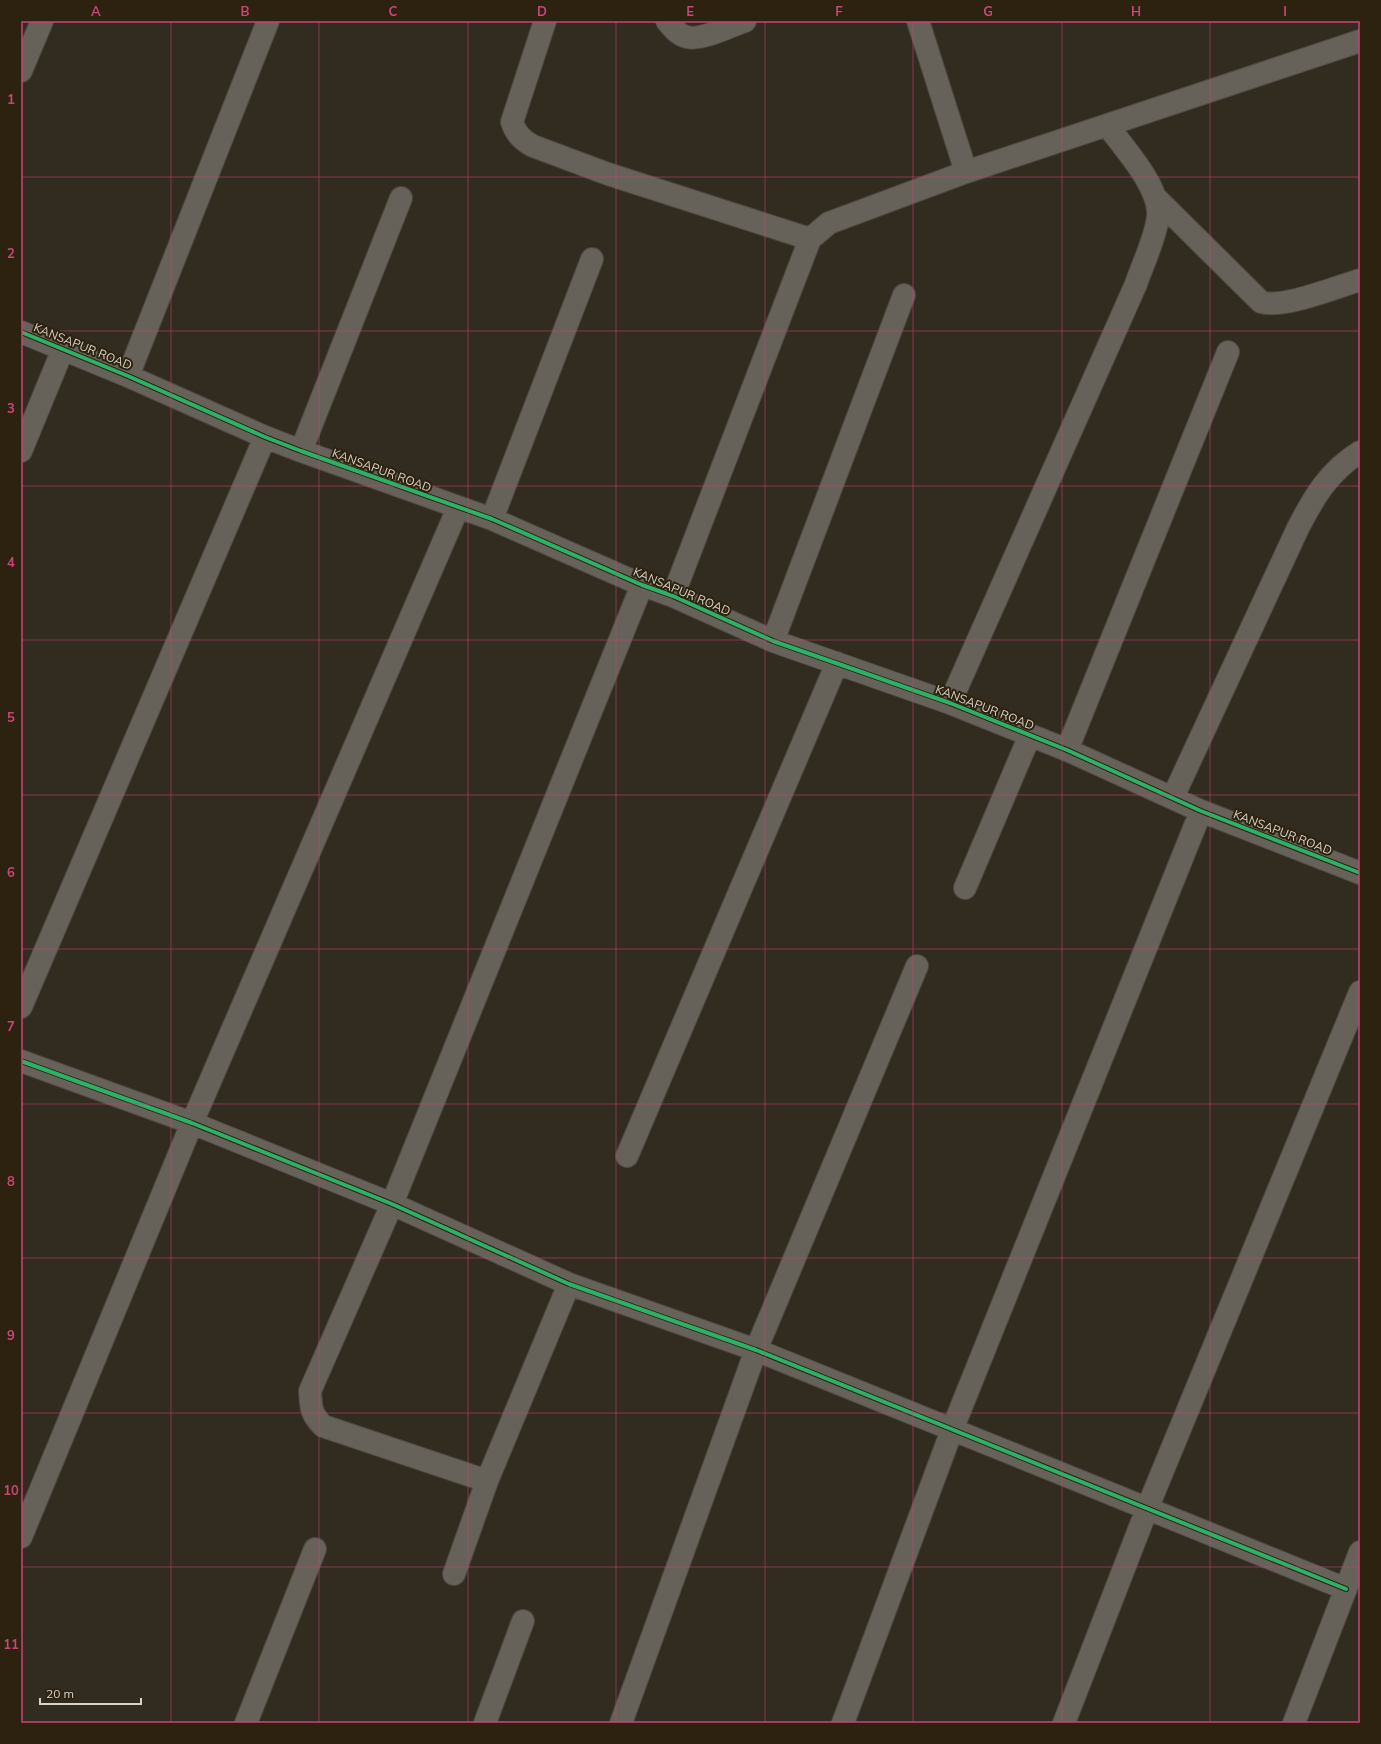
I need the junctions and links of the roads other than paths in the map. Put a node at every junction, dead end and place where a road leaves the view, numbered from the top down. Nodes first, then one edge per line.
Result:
1 (42, 21) edge
2 (268, 21) edge
3 (545, 21) edge
4 (667, 21) edge
5 (745, 21) edge
6 (918, 21) edge
7 (1360, 41) edge
8 (21, 71) edge
9 (1107, 125) junction
10 (966, 172) junction
11 (401, 198) dead end
12 (1156, 198) junction
13 (810, 239) junction
14 (592, 259) dead end
15 (1360, 280) edge
16 (904, 295) dead end
17 (21, 332) edge
18 (63, 349) junction
19 (1228, 352) dead end
20 (128, 376) junction
21 (265, 437) junction
22 (21, 451) edge
23 (301, 451) junction
24 (1360, 452) edge
25 (458, 508) junction
26 (492, 519) junction
27 (642, 585) junction
28 (673, 596) junction
29 (773, 641) junction
30 (837, 663) junction
31 (950, 703) junction
32 (1030, 735) junction
33 (1067, 750) junction
34 (1172, 797) junction
35 (1202, 811) junction
36 (1360, 873) edge
37 (966, 888) dead end
38 (917, 966) dead end
39 (1360, 992) edge
40 (21, 1007) edge
41 (21, 1061) edge
42 (192, 1123) junction
43 (628, 1156) dead end
44 (392, 1204) junction
45 (569, 1284) junction
46 (756, 1350) junction
47 (952, 1430) junction
48 (487, 1481) junction
49 (1147, 1509) junction
50 (21, 1537) edge
51 (314, 1549) dead end
52 (1360, 1552) edge
53 (454, 1574) dead end
54 (1346, 1589) junction
55 (524, 1621) dead end
56 (246, 1723) edge
57 (485, 1723) edge
58 (621, 1723) edge
59 (843, 1723) edge
60 (1064, 1723) edge
61 (1294, 1723) edge

1 - 8 street
2 - 20 street
3 - 13 street
4 - 5 street
6 - 10 street
7 - 9 street
9 - 10 street
9 - 12 street
10 - 13 street
11 - 23 street
12 - 15 street
12 - 31 street
13 - 28 street
14 - 26 street
16 - 29 street
17 - 18 street, KANSAPUR ROAD
18 - 20 street, KANSAPUR ROAD
18 - 22 street
19 - 33 street
20 - 21 street, KANSAPUR ROAD
21 - 23 street, KANSAPUR ROAD
21 - 40 street
23 - 25 street, KANSAPUR ROAD
24 - 34 street
25 - 26 street, KANSAPUR ROAD
25 - 42 street
26 - 27 street, KANSAPUR ROAD
27 - 28 street, KANSAPUR ROAD
27 - 44 street
28 - 29 street, KANSAPUR ROAD
29 - 30 street, KANSAPUR ROAD
30 - 31 street, KANSAPUR ROAD
30 - 43 street
31 - 32 street, KANSAPUR ROAD
32 - 33 street, KANSAPUR ROAD
32 - 37 street
33 - 34 street, KANSAPUR ROAD
34 - 35 street, KANSAPUR ROAD
35 - 36 street, KANSAPUR ROAD
35 - 47 street
38 - 46 street
39 - 49 street
41 - 42 street
42 - 44 street
42 - 50 street
44 - 45 street
44 - 48 street
45 - 46 street
45 - 48 street
46 - 47 street
46 - 58 street
47 - 49 street
47 - 59 street
48 - 53 street
49 - 54 street
49 - 60 street
51 - 56 street
52 - 54 street
54 - 61 street
55 - 57 street

